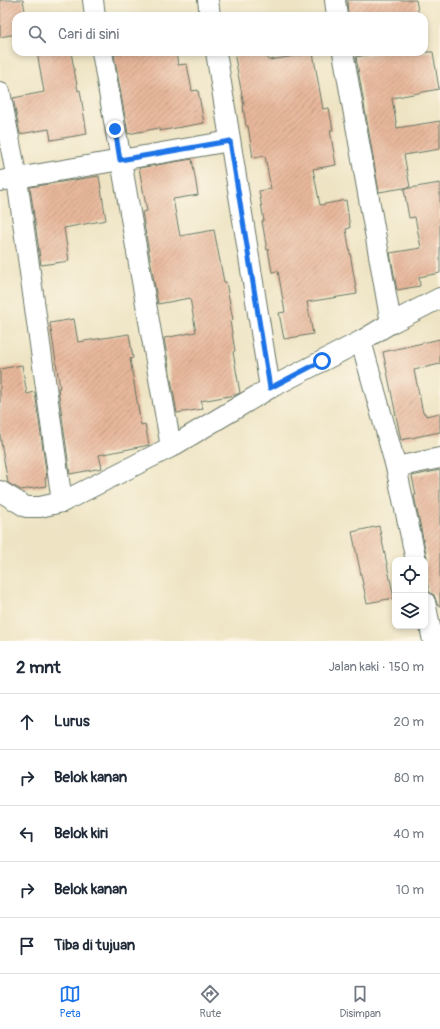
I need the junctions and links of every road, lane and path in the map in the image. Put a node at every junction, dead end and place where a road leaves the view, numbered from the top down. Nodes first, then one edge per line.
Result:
1 (93, 0) edge
2 (208, 0) edge
3 (335, 0) edge
4 (95, 12) edge
5 (210, 12) edge
6 (336, 12) edge
7 (103, 56) edge
8 (217, 56) edge
9 (344, 56) edge
10 (0, 92) edge
11 (230, 141) junction
12 (120, 160) junction
13 (9, 180) edge
14 (440, 298) edge
15 (391, 323) junction
16 (361, 341) junction
17 (270, 388) junction
18 (171, 448) junction
19 (440, 458) edge
20 (396, 467) junction
21 (0, 491) edge
22 (62, 502) junction
23 (415, 557) edge
24 (428, 615) edge
25 (434, 641) edge

1 - 4 street
2 - 5 street
3 - 6 street
7 - 12 street
8 - 11 street
9 - 15 street
10 - 13 street
11 - 12 street
11 - 17 street
12 - 13 street
12 - 18 street
13 - 22 street
14 - 15 street
15 - 16 street
16 - 17 street
16 - 20 street
17 - 18 street
18 - 22 street
19 - 20 street
20 - 23 street
21 - 22 street
24 - 25 street

